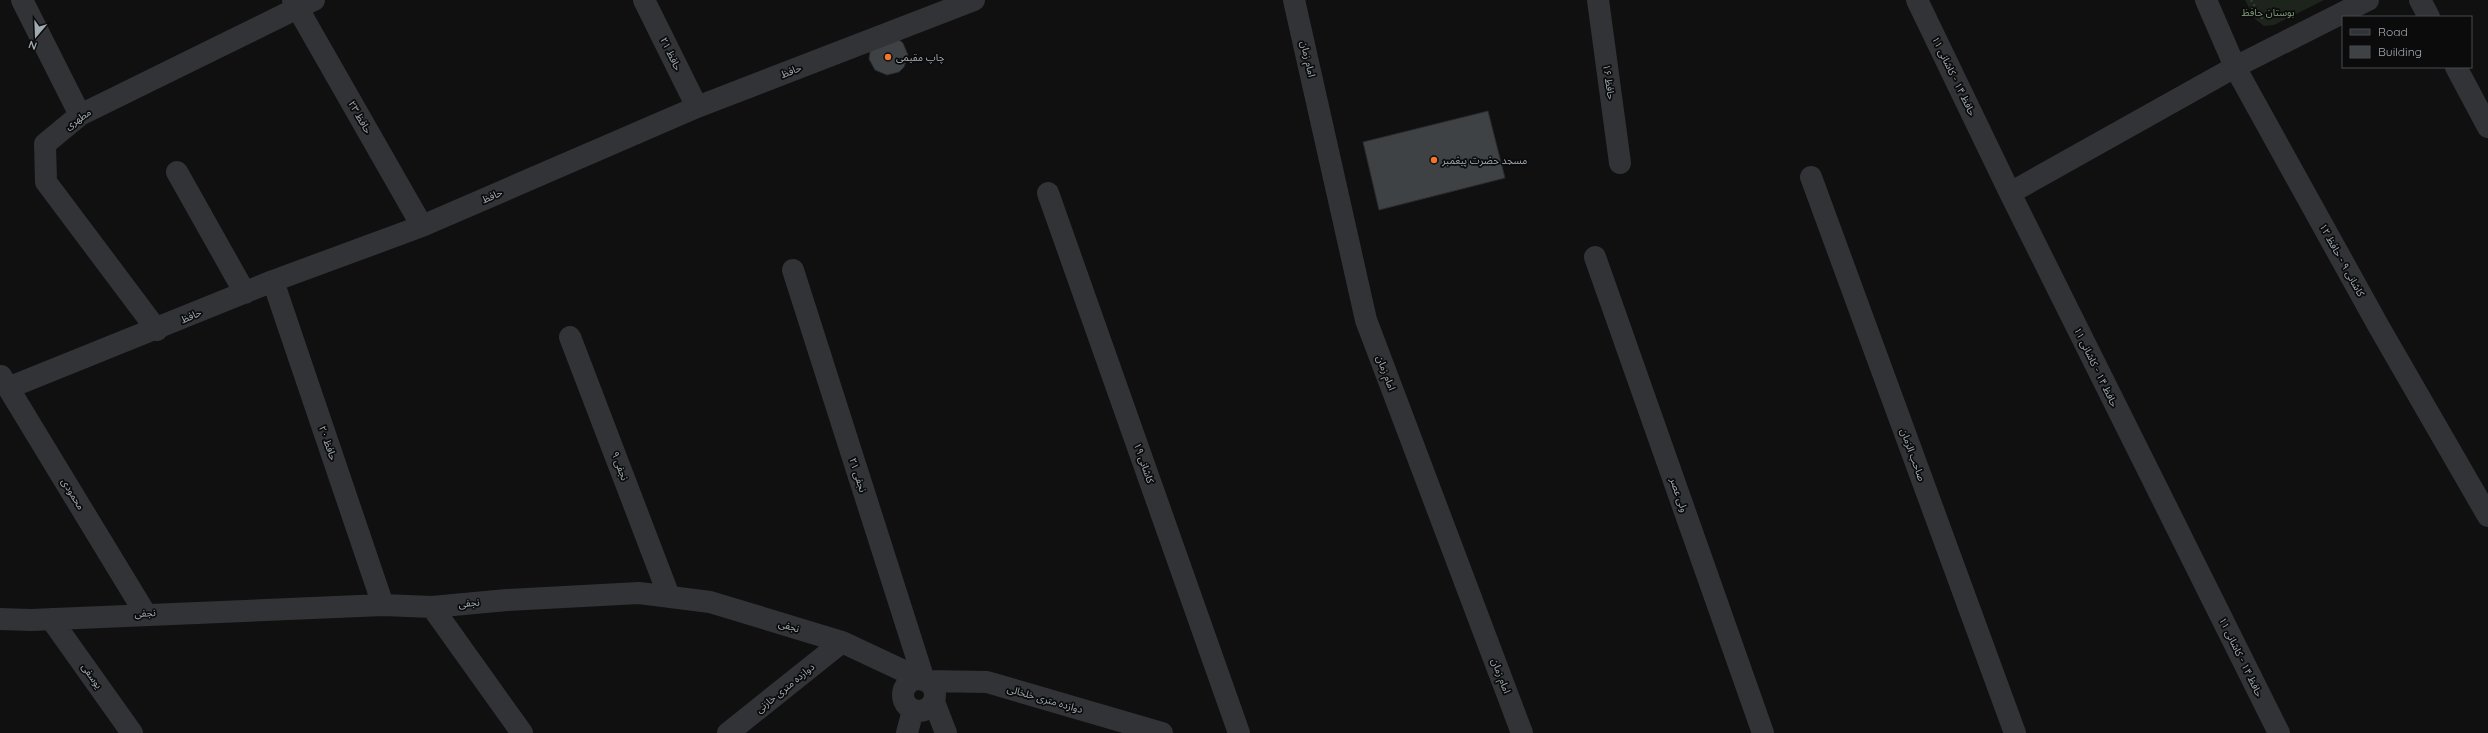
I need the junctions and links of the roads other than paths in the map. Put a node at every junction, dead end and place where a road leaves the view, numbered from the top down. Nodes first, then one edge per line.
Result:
1 (22, 0) edge
2 (644, 0) edge
3 (974, 0) edge
4 (1294, 0) edge
5 (1598, 0) edge
6 (1917, 0) edge
7 (2206, 0) edge
8 (2368, 0) edge
9 (2420, 0) edge
10 (301, 3) edge
11 (2428, 16) edge
12 (2235, 67) junction
13 (2457, 68) edge
14 (697, 108) junction
15 (80, 115) junction
16 (2488, 127) edge
17 (1620, 163) dead end
18 (177, 172) dead end
19 (1810, 177) dead end
20 (1048, 193) dead end
21 (2010, 193) junction
22 (422, 226) junction
23 (1595, 257) dead end
24 (793, 270) dead end
25 (273, 281) junction
26 (244, 293) junction
27 (157, 330) junction
28 (570, 336) dead end
29 (4, 382) edge
30 (2488, 516) edge
31 (669, 596) junction
32 (383, 605) junction
33 (432, 607) junction
34 (145, 613) junction
35 (0, 619) edge
36 (51, 619) junction
37 (842, 642) junction
38 (924, 681) junction
39 (934, 702) junction
40 (913, 710) junction
41 (132, 733) edge
42 (522, 733) edge
43 (728, 733) edge
44 (906, 733) edge
45 (946, 733) edge
46 (1162, 733) edge
47 (1239, 733) edge
48 (1522, 733) edge
49 (1763, 733) edge
50 (2015, 733) edge
51 (2279, 733) edge

1 - 15 street
2 - 14 street, حافظ ۲۱
3 - 14 street, حافظ
4 - 48 street, امام زمان
5 - 17 street, حافظ ۱۶
6 - 21 street, حافظ ۱۴ - کاشانی ۱۱
7 - 12 street, کاشانی ۹ - حافظ ۱۲
8 - 12 street
9 - 11 street
10 - 15 street, مطهری
10 - 22 street, حافظ ۲۳
12 - 21 street
12 - 30 street, کاشانی ۹ - حافظ ۱۲
13 - 16 street
14 - 22 street, حافظ
15 - 27 street, مطهری
18 - 26 street
19 - 50 street, صاحب الزمان
20 - 47 street, کاشانی ۱۹
21 - 51 street, حافظ ۱۴ - کاشانی ۱۱
22 - 25 street, حافظ
23 - 49 street, ولی عصر
24 - 38 street, نجفی ۲۱
25 - 26 street, حافظ
25 - 32 street, حافظ ۲۰
26 - 27 street, حافظ
27 - 29 street, حافظ
28 - 31 street, نجفی ۹
29 - 34 street, محمودی
31 - 33 street, نجفی
31 - 37 street, نجفی
32 - 33 street, نجفی
32 - 34 street, نجفی
33 - 42 street
34 - 36 street, نجفی
35 - 36 street, نجفی
36 - 41 street, یوسفی
37 - 38 street, نجفی
37 - 43 street, دوازده متری خازنی
38 - 39 street
38 - 40 street
38 - 46 street, دوازده متری خلخالی
39 - 40 street
39 - 45 street
40 - 44 street

